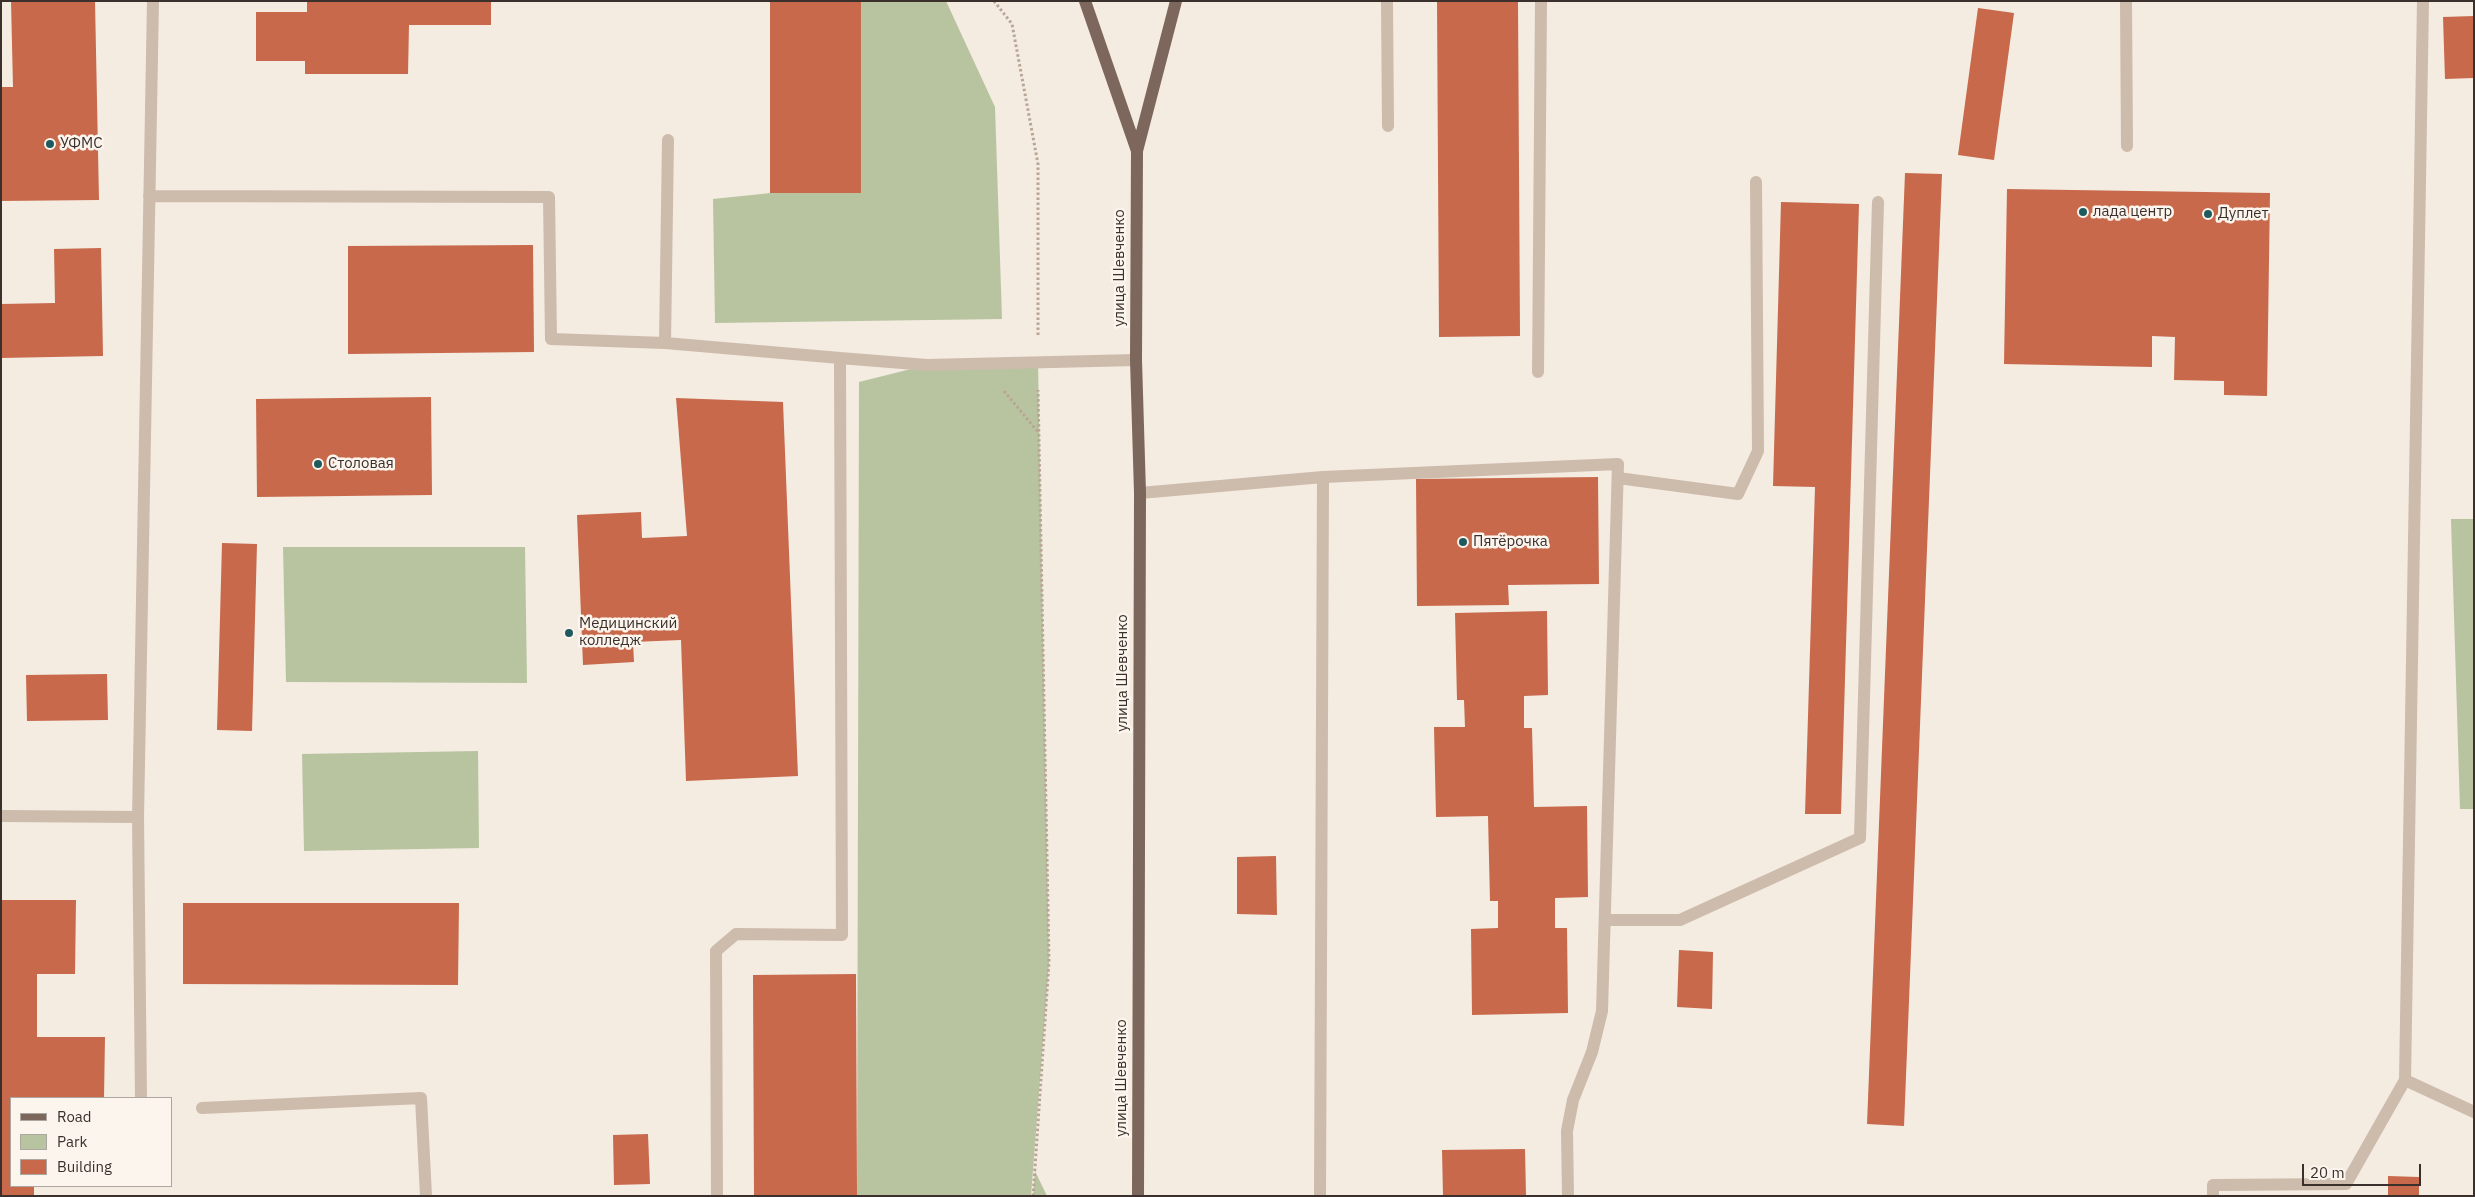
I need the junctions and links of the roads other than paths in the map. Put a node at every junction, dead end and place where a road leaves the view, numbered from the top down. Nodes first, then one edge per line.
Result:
1 (153, 1) edge
2 (1085, 1) edge
3 (1176, 1) edge
4 (1387, 1) edge
5 (1541, 1) edge
6 (2126, 1) edge
7 (2423, 1) edge
8 (1388, 126) dead end
9 (668, 140) dead end
10 (2126, 146) dead end
11 (1136, 151) junction
12 (1756, 182) dead end
13 (149, 196) junction
14 (1878, 202) dead end
15 (665, 343) junction
16 (840, 358) junction
17 (1136, 360) junction
18 (1538, 372) dead end
19 (1323, 477) junction
20 (1618, 478) junction
21 (1140, 493) junction
22 (1, 816) edge
23 (138, 817) junction
24 (1605, 920) junction
25 (2405, 1080) junction
26 (141, 1097) edge
27 (202, 1108) dead end
28 (2474, 1112) edge
29 (426, 1196) edge
30 (718, 1196) edge
31 (1138, 1196) edge
32 (1320, 1196) edge
33 (1568, 1196) edge
34 (2213, 1196) edge

1 - 13 lane
2 - 11 main road
3 - 11 main road
4 - 8 lane
5 - 18 lane
6 - 10 lane
7 - 25 lane
9 - 15 lane
11 - 17 main road, улица Шевченко
12 - 20 lane
13 - 15 lane
13 - 23 lane
14 - 24 lane
15 - 16 lane
16 - 17 lane
16 - 30 lane
17 - 21 main road, улица Шевченко
19 - 20 lane
19 - 21 lane
19 - 32 lane
20 - 24 lane
21 - 31 main road, улица Шевченко
22 - 23 lane
23 - 26 lane
24 - 33 lane
25 - 28 lane
25 - 34 lane
27 - 29 lane

